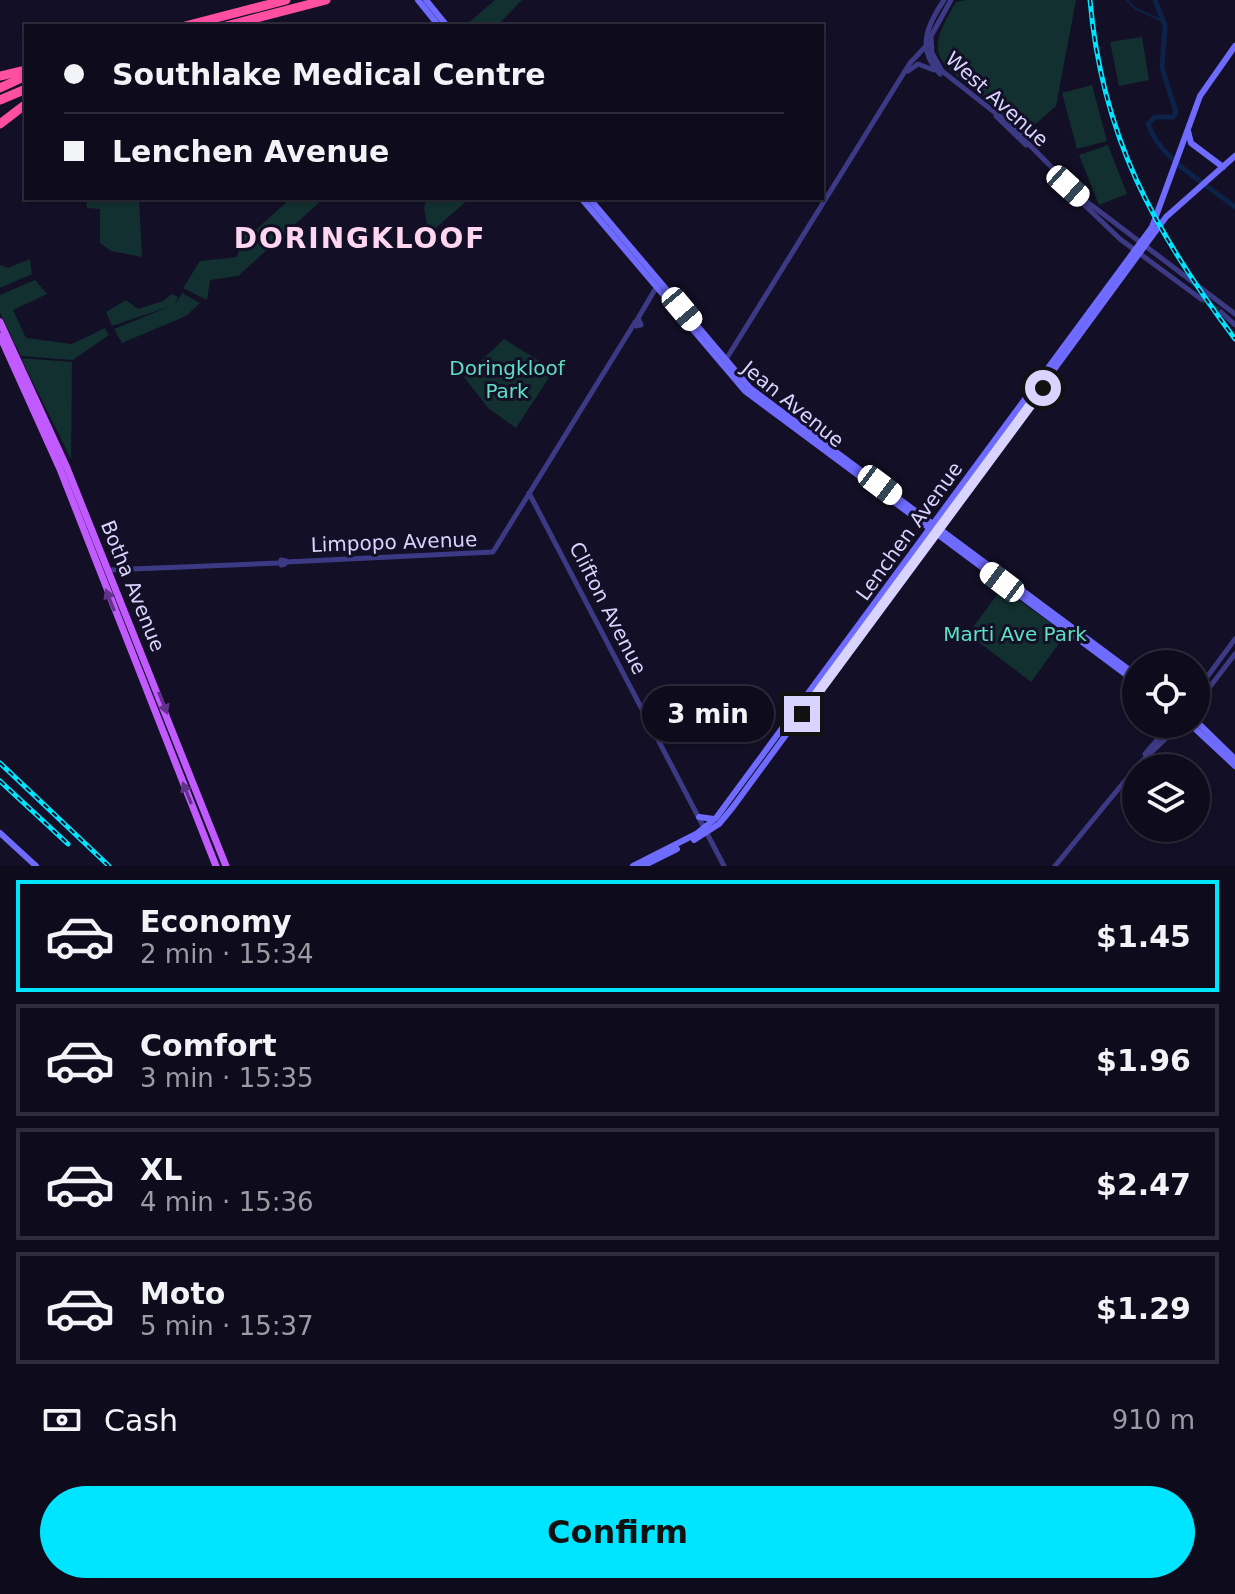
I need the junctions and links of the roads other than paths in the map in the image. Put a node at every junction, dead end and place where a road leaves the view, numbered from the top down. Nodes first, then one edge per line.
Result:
1 (286, 0) edge
2 (326, 0) edge
3 (418, 0) edge
4 (426, 0) edge
5 (944, 0) edge
6 (951, 0) edge
7 (193, 24) edge
8 (234, 24) edge
9 (437, 24) edge
10 (445, 24) edge
11 (928, 44) junction
12 (1235, 46) edge
13 (24, 70) edge
14 (939, 72) junction
15 (0, 76) edge
16 (24, 77) edge
17 (900, 79) junction
18 (0, 88) edge
19 (24, 90) edge
20 (0, 100) edge
21 (24, 106) edge
22 (0, 124) edge
23 (1189, 124) junction
24 (1235, 156) edge
25 (1215, 162) junction
26 (1223, 167) junction
27 (583, 200) edge
28 (591, 200) edge
29 (615, 229) junction
30 (1141, 249) junction
31 (626, 250) junction
32 (659, 284) junction
33 (1201, 299) tunnel mouth
34 (1221, 312) tunnel mouth
35 (1235, 314) edge
36 (0, 322) edge
37 (1235, 325) edge
38 (0, 336) edge
39 (725, 364) junction
40 (771, 407) junction
41 (529, 493) junction
42 (895, 496) junction
43 (534, 501) junction
44 (523, 502) junction
45 (904, 509) junction
46 (934, 529) junction
47 (975, 556) junction
48 (980, 566) junction
49 (109, 570) junction
50 (99, 572) junction
51 (1235, 639) edge
52 (1235, 654) edge
53 (1122, 665) edge
54 (1122, 672) edge
55 (1210, 673) edge
56 (1210, 687) edge
57 (1210, 736) edge
58 (1160, 738) edge
59 (1163, 738) edge
60 (1207, 738) edge
61 (1234, 761) edge
62 (699, 817) junction
63 (716, 818) junction
64 (706, 831) junction
65 (0, 833) edge
66 (36, 866) edge
67 (216, 866) edge
68 (226, 866) edge
69 (633, 866) edge
70 (643, 866) edge
71 (724, 866) edge
72 (1054, 866) edge

1 - 7 highway
2 - 8 highway
3 - 9 main road
4 - 10 main road
5 - 11 street, West Avenue
6 - 11 street, West Avenue
11 - 14 street, West Avenue
11 - 17 street
11 - 30 street, West Avenue
12 - 23 main road
13 - 15 highway
14 - 17 street
14 - 30 street, West Avenue
16 - 18 highway
17 - 39 street
19 - 20 highway
21 - 22 highway
23 - 25 main road
23 - 30 main road
24 - 25 main road
24 - 26 main road
25 - 26 main road
26 - 30 main road
27 - 31 main road, Jean Avenue
28 - 29 main road, Jean Avenue
29 - 31 main road
29 - 32 main road, Jean Avenue
30 - 33 street, West Avenue
30 - 35 street, West Avenue
30 - 46 main road, Lenchen Avenue
31 - 32 main road, Jean Avenue
32 - 39 main road, Jean Avenue
32 - 41 street
34 - 37 street
36 - 49 main road, Botha Avenue
38 - 50 main road, Botha Avenue
39 - 40 main road, Jean Avenue
40 - 42 main road, Jean Avenue
40 - 45 main road, Jean Avenue
41 - 43 street, Clifton Avenue
41 - 44 street
42 - 45 main road
42 - 46 main road, Jean Avenue
43 - 44 street
43 - 62 street, Clifton Avenue
44 - 49 street, Limpopo Avenue
45 - 46 main road, Jean Avenue
46 - 47 main road, Jean Avenue
46 - 48 main road, Jean Avenue
46 - 63 main road, Lenchen Avenue
46 - 64 main road, Lenchen Avenue
47 - 48 main road
47 - 53 main road, Jean Avenue
48 - 54 main road, Jean Avenue
49 - 50 street, Limpopo Avenue
49 -> 68 main road, Botha Avenue
67 -> 50 main road, Botha Avenue
51 - 55 street
52 - 56 street
57 - 61 main road
58 - 72 street
59 - 72 street
60 - 61 main road
62 - 63 main road
62 - 64 street, Clifton Avenue
63 - 64 main road, Lenchen Avenue
64 - 69 main road
64 - 70 main road
64 - 71 street, Clifton Avenue
65 - 66 main road

